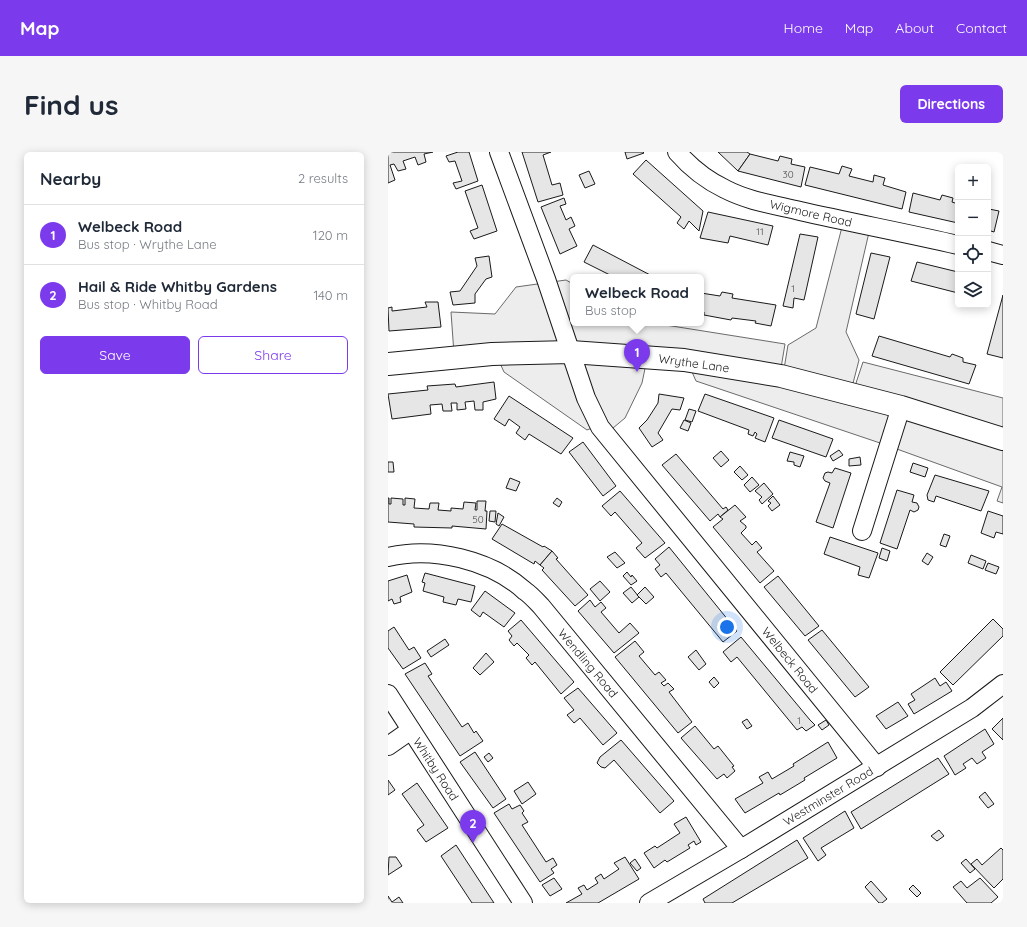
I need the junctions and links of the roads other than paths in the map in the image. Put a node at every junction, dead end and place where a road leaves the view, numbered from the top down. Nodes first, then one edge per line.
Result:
1 (500, 152) edge
2 (677, 152) edge
3 (955, 244) edge
4 (991, 252) edge
5 (1003, 255) edge
6 (571, 352) junction
7 (388, 364) edge
8 (901, 408) junction
9 (1003, 439) edge
10 (862, 530) dead end
11 (388, 557) edge
12 (1003, 684) edge
13 (388, 694) edge
14 (411, 730) junction
15 (388, 746) edge
16 (877, 766) junction
17 (741, 849) junction
18 (523, 903) edge
19 (649, 903) edge

1 - 6 street, Welbeck Road
2 - 3 street, Wigmore Road
4 - 5 street
6 - 7 main road, Wrythe Lane
6 - 8 main road, Wrythe Lane
6 - 16 street, Welbeck Road
8 - 9 main road, Wrythe Lane
8 - 10 street
11 - 17 street, Wendling Road
12 - 16 street, Westminster Road
13 - 14 street, Whitby Road
14 - 15 street
14 - 18 street, Whitby Road
16 - 17 street, Westminster Road
17 - 19 street, Westminster Road

